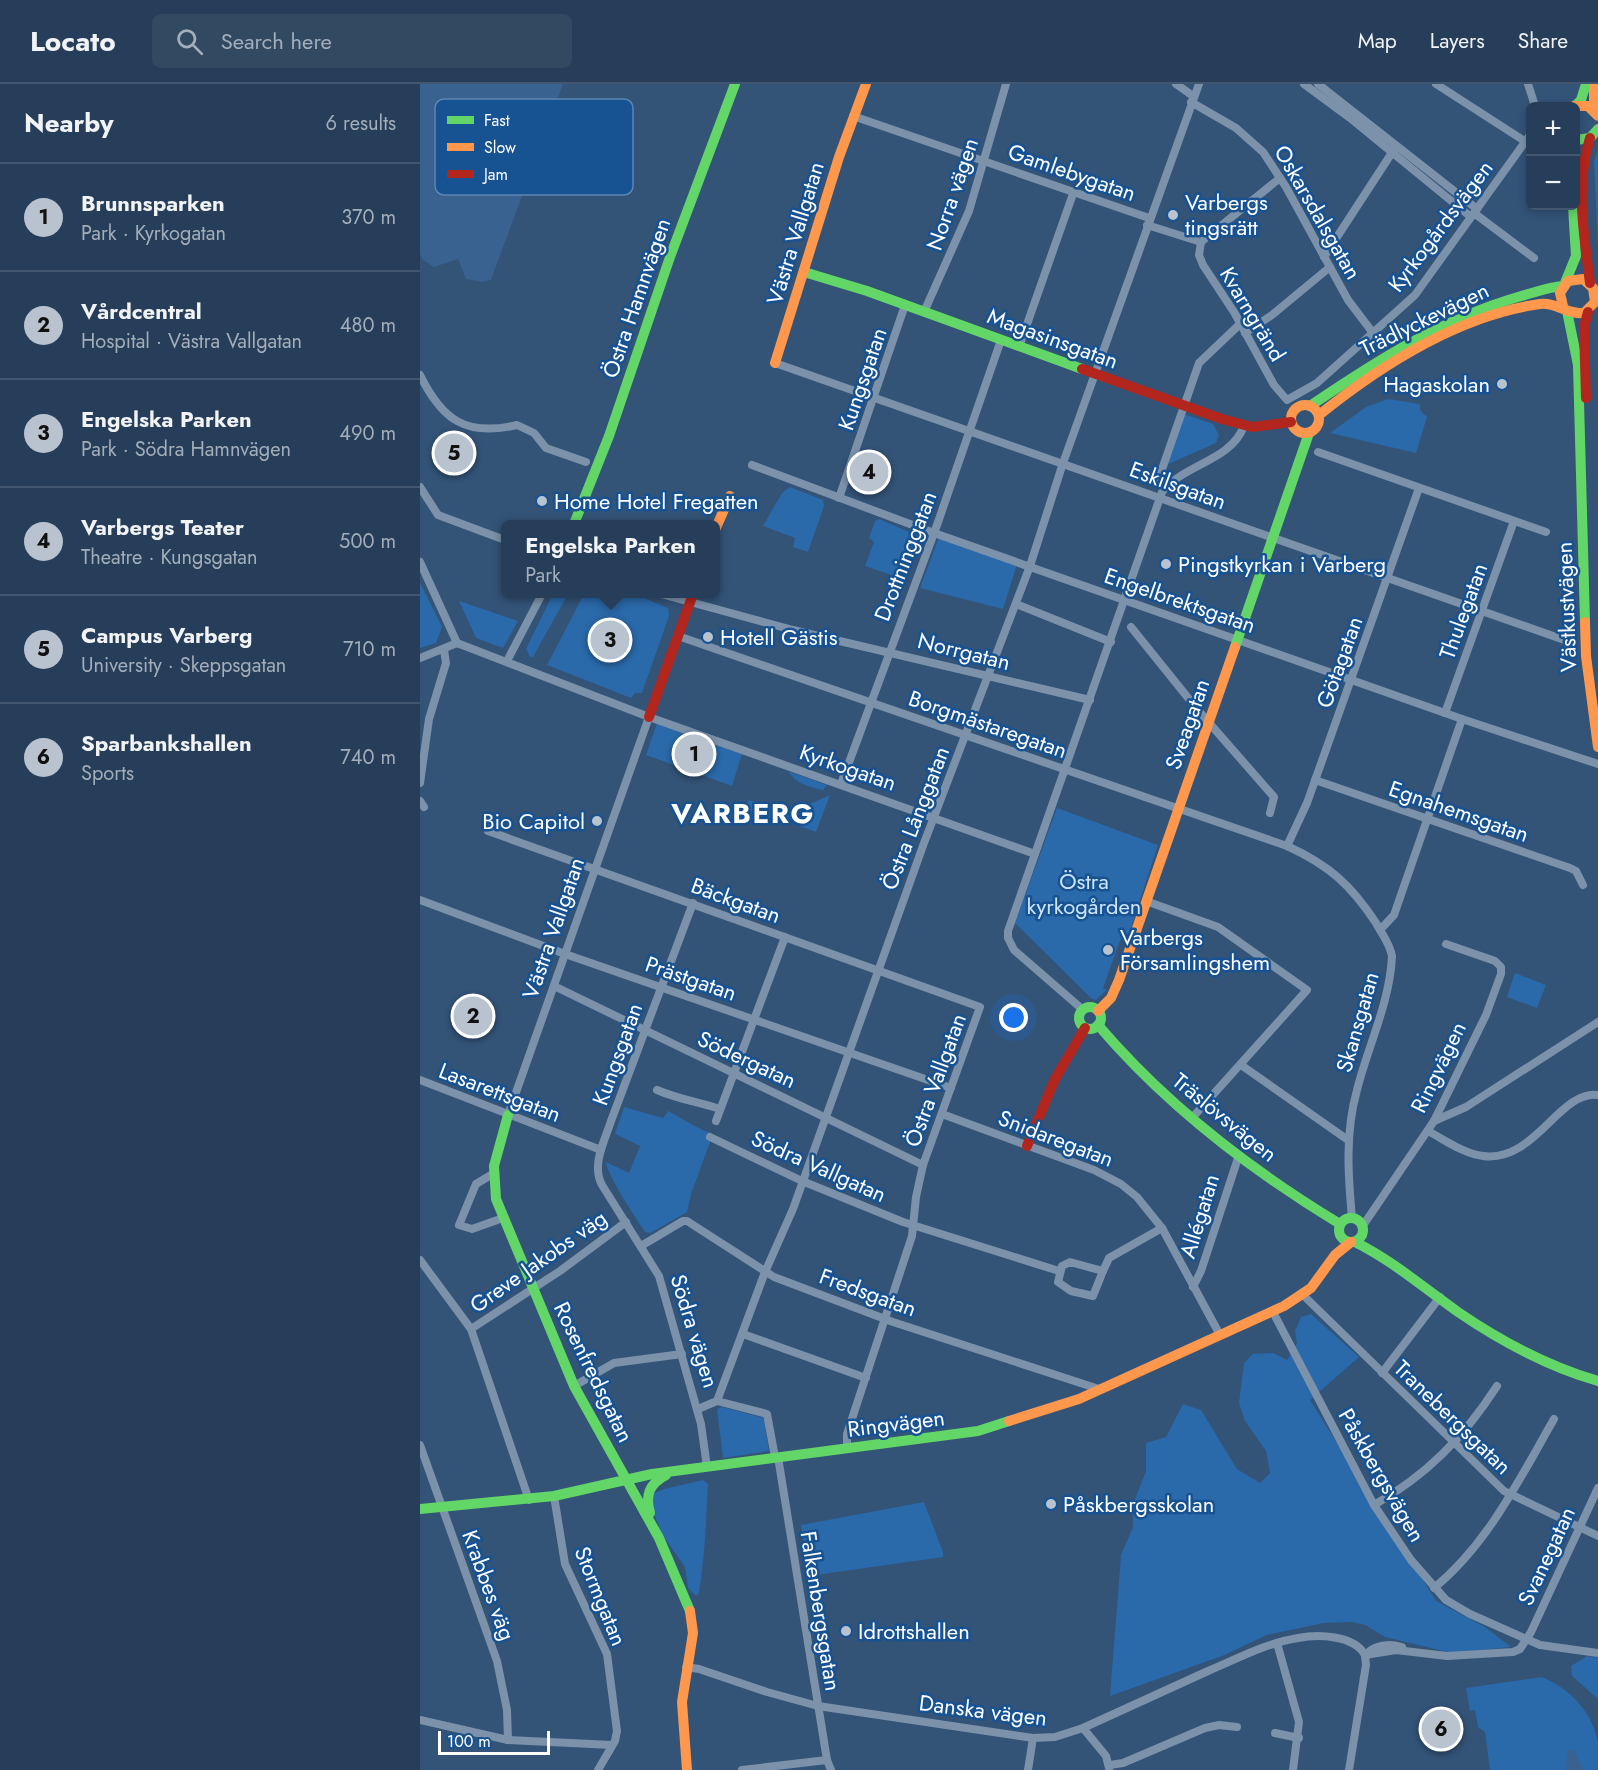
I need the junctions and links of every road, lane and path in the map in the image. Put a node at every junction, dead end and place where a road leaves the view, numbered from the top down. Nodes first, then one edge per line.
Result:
1 (735, 84) edge
2 (866, 84) edge
3 (1006, 84) edge
4 (1176, 84) edge
5 (1199, 84) edge
6 (1304, 84) edge
7 (1318, 84) edge
8 (1436, 84) edge
9 (1528, 84) edge
10 (1586, 84) edge
11 (1594, 84) edge
12 (1192, 99) junction
13 (1534, 102) edge
14 (1579, 102) edge
15 (1580, 106) edge
16 (1596, 113) edge
17 (853, 116) junction
18 (1595, 134) edge
19 (1526, 137) edge
20 (1580, 138) edge
21 (1526, 141) edge
22 (1395, 148) junction
23 (984, 160) junction
24 (1280, 178) junction
25 (1074, 191) junction
26 (1573, 210) edge
27 (1474, 213) junction
28 (1148, 221) junction
29 (1201, 242) junction
30 (1324, 257) junction
31 (1534, 258) dead end
32 (1330, 267) junction
33 (804, 272) junction
34 (1564, 285) junction
35 (1594, 287) edge
36 (905, 305) junction
37 (1565, 309) junction
38 (1592, 310) edge
39 (924, 312) junction
40 (1240, 324) junction
41 (1245, 333) junction
42 (1373, 333) junction
43 (1001, 340) junction
44 (1018, 347) junction
45 (775, 363) joint
46 (420, 375) edge
47 (1095, 375) junction
48 (874, 396) junction
49 (1287, 400) joint
50 (1183, 406) junction
51 (1310, 406) junction
52 (1319, 415) junction
53 (1291, 422) junction
54 (1244, 426) junction
55 (969, 431) junction
56 (1309, 433) junction
57 (1305, 445) joint
58 (1318, 452) dead end
59 (586, 462) dead end
60 (1063, 464) junction
61 (1581, 464) junction
62 (752, 465) dead end
63 (420, 487) edge
64 (1166, 487) junction
65 (1419, 488) junction
66 (730, 496) dead end
67 (1160, 497) junction
68 (839, 498) junction
69 (576, 520) edge
70 (719, 520) edge
71 (1514, 521) junction
72 (1546, 532) dead end
73 (934, 533) junction
74 (1273, 538) junction
75 (501, 539) edge
76 (420, 562) edge
77 (1030, 566) junction
78 (1388, 579) junction
79 (540, 598) edge
80 (692, 598) edge
81 (695, 598) edge
82 (1125, 599) junction
83 (1016, 604) junction
84 (1482, 611) junction
85 (1131, 627) dead end
86 (678, 636) junction
87 (1237, 639) junction
88 (1111, 642) junction
89 (1570, 642) dead end
90 (457, 643) junction
91 (444, 650) junction
92 (889, 652) junction
93 (420, 658) edge
94 (507, 661) junction
95 (987, 675) junction
96 (1352, 679) junction
97 (1090, 700) junction
98 (871, 703) junction
99 (1445, 713) junction
100 (649, 717) junction
101 (1462, 719) junction
102 (1209, 722) junction
103 (965, 736) junction
104 (1598, 745) edge
105 (1598, 764) edge
106 (1065, 769) junction
107 (1316, 780) junction
108 (420, 783) edge
109 (841, 784) junction
110 (1178, 810) junction
111 (1270, 813) dead end
112 (934, 817) junction
113 (1427, 819) junction
114 (491, 822) dead end
115 (1287, 846) junction
116 (1035, 854) junction
117 (595, 869) junction
118 (1583, 885) dead end
119 (420, 900) edge
120 (1146, 901) junction
121 (693, 903) junction
122 (1380, 930) junction
123 (785, 937) junction
124 (1446, 944) dead end
125 (565, 954) junction
126 (878, 970) junction
127 (554, 986) junction
128 (661, 987) junction
129 (980, 1007) joint
130 (1082, 1009) junction
131 (1098, 1011) junction
132 (756, 1020) junction
133 (1598, 1022) edge
134 (1098, 1025) junction
135 (1085, 1028) junction
136 (645, 1030) junction
137 (848, 1052) junction
138 (1241, 1065) junction
139 (735, 1073) junction
140 (420, 1080) edge
141 (951, 1088) junction
142 (657, 1090) dead end
143 (1598, 1095) edge
144 (720, 1109) junction
145 (942, 1114) junction
146 (508, 1115) junction
147 (826, 1116) junction
148 (1192, 1118) junction
149 (716, 1121) dead end
150 (1434, 1121) junction
151 (1428, 1131) junction
152 (710, 1137) dead end
153 (1348, 1140) junction
154 (1028, 1146) junction
155 (601, 1150) junction
156 (1239, 1155) junction
157 (923, 1165) junction
158 (491, 1175) junction
159 (802, 1181) junction
160 (503, 1218) junction
161 (1352, 1218) junction
162 (626, 1222) junction
163 (914, 1225) junction
164 (1162, 1228) junction
165 (1340, 1230) junction
166 (1358, 1236) junction
167 (641, 1246) junction
168 (1335, 1255) junction
169 (420, 1260) edge
170 (1059, 1271) junction
171 (1103, 1271) junction
172 (765, 1272) junction
173 (1193, 1287) junction
174 (532, 1290) junction
175 (1303, 1295) junction
176 (1440, 1297) junction
177 (1273, 1312) junction
178 (885, 1318) junction
179 (471, 1329) junction
180 (743, 1334) junction
181 (1220, 1335) junction
182 (682, 1354) junction
183 (1382, 1373) junction
184 (866, 1378) junction
185 (1598, 1382) edge
186 (574, 1386) junction
187 (1497, 1386) dead end
188 (1099, 1389) junction
189 (717, 1401) junction
190 (698, 1409) junction
191 (1554, 1419) dead end
192 (1455, 1443) junction
193 (420, 1444) edge
194 (847, 1449) junction
195 (776, 1457) junction
196 (707, 1467) junction
197 (673, 1472) junction
198 (627, 1479) junction
199 (1598, 1488) edge
200 (1510, 1495) junction
201 (554, 1496) junction
202 (530, 1500) junction
203 (1374, 1505) junction
204 (443, 1508) junction
205 (420, 1509) edge
206 (1579, 1528) junction
207 (1598, 1536) edge
208 (659, 1538) junction
209 (1434, 1588) junction
210 (1527, 1639) junction
211 (1277, 1643) junction
212 (1598, 1653) edge
213 (1365, 1656) junction
214 (686, 1667) junction
215 (818, 1706) junction
216 (420, 1720) edge
217 (1237, 1727) dead end
218 (1083, 1728) junction
219 (1275, 1733) dead end
220 (1033, 1738) junction
221 (1299, 1738) junction
222 (508, 1740) junction
223 (612, 1745) junction
224 (827, 1760) junction
225 (1109, 1767) edge
226 (761, 1769) edge
227 (598, 1770) edge
228 (687, 1770) edge
229 (742, 1770) edge
230 (831, 1770) edge
231 (1028, 1770) edge
232 (1293, 1770) edge
233 (1349, 1770) edge

1 - 69 street, Östra Hamnvägen
2 - 17 street, Västra Vallgatan
3 - 23 street, Norra vägen
4 - 12 street, Oskarsdalsgatan
5 - 12 street, Östra Långgatan
6 - 22 street
7 - 22 street
8 - 19 street
9 - 13 street
10 - 14 street
11 - 16 street
12 - 24 street, Oskarsdalsgatan
12 - 28 street, Östra Långgatan
15 - 16 street
17 - 23 street, Gamlebygatan
17 - 33 street, Västra Vallgatan
18 - 20 street
18 - 35 street
21 - 27 street, Kyrkogårdsvägen
22 - 27 street
22 - 30 street
23 - 25 street, Gamlebygatan
23 - 39 street, Norra vägen
24 - 29 street
24 - 30 street, Oskarsdalsgatan
25 - 28 street, Gamlebygatan
25 - 44 street
26 - 34 street
27 - 31 street
27 - 42 street, Kyrkogårdsvägen
28 - 29 street, Gamlebygatan
28 - 47 street, Östra Långgatan
29 - 40 street, Kvarngränd
30 - 32 street, Oskarsdalsgatan
32 - 41 street
32 - 42 street, Oskarsdalsgatan
33 - 36 street, Magasinsgatan
33 - 45 street, Västra Vallgatan
34 - 35 street
34 - 37 street
34 - 51 street, Trädlyckevägen
35 - 38 street
36 - 39 street, Magasinsgatan
36 - 48 street, Kungsgatan
37 - 38 street
37 - 52 street, Trädlyckevägen
37 - 61 street, Västkustvägen
38 - 61 street, Västkustvägen
39 - 43 street, Magasinsgatan
40 - 41 street, Kvarngränd
40 - 50 street
41 - 49 street, Kvarngränd
42 - 49 street, Kyrkogårdsvägen
43 - 44 street, Magasinsgatan
43 - 55 street, Drottninggatan
44 - 47 street, Magasinsgatan
45 - 48 street, Eskilsgatan
46 - 59 street
47 - 50 street, Magasinsgatan
47 - 60 street, Östra Långgatan
48 - 55 street, Eskilsgatan
48 - 68 street, Kungsgatan
50 - 54 street, Magasinsgatan
50 - 64 street
51 - 52 street
51 - 53 street, Trädlyckevägen
52 - 56 street, Trädlyckevägen
53 - 54 street, Magasinsgatan
53 - 56 street
54 - 64 street
55 - 60 street, Eskilsgatan
55 - 73 street, Drottninggatan
56 - 57 street, Trädlyckevägen
57 - 74 street, Sveagatan
58 - 65 street
60 - 67 street, Eskilsgatan
60 - 77 street, Östra Långgatan
61 - 104 street, Västkustvägen
62 - 68 street, Engelbrektsgatan
63 - 75 street
64 - 67 street
65 - 71 street
65 - 78 street, Götagatan
66 - 70 street
67 - 74 street, Eskilsgatan
67 - 82 street
68 - 73 street, Engelbrektsgatan
71 - 72 street
71 - 84 street, Thulegatan
73 - 77 street, Engelbrektsgatan
73 - 92 street, Drottninggatan
74 - 78 street, Eskilsgatan
74 - 87 street, Sveagatan
76 - 90 street
77 - 82 street, Engelbrektsgatan
77 - 83 street, Östra Långgatan
78 - 84 street, Eskilsgatan
78 - 96 street, Götagatan
79 - 94 street
80 - 86 street, Västra Vallgatan
81 - 92 street, Norrgatan
82 - 87 street, Engelbrektsgatan
82 - 88 street
83 - 88 street
83 - 95 street, Östra Långgatan
84 - 89 street, Eskilsgatan
84 - 99 street, Thulegatan
85 - 102 street
86 - 98 street, Borgmästaregatan
86 - 100 street, Västra Vallgatan
87 - 96 street, Engelbrektsgatan
87 - 102 street, Sveagatan
88 - 97 street
90 - 91 street
90 - 94 street, Kyrkogatan
91 - 93 street
91 - 108 street
92 - 95 street, Norrgatan
92 - 98 street, Drottninggatan
94 - 100 street, Kyrkogatan
95 - 97 street, Norrgatan
95 - 103 street, Östra Långgatan
96 - 99 street, Engelbrektsgatan
96 - 107 street, Götagatan
97 - 106 street
98 - 103 street, Borgmästaregatan
98 - 109 street, Drottninggatan
99 - 101 street, Engelbrektsgatan
100 - 109 street, Kyrkogatan
100 - 117 street, Västra Vallgatan
101 - 105 street, Engelbrektsgatan
101 - 113 street
102 - 110 street, Sveagatan
102 - 111 street
103 - 106 street, Borgmästaregatan
103 - 112 street, Östra Långgatan
106 - 110 street, Borgmästaregatan
106 - 116 street
107 - 113 street, Egnahemsgatan
107 - 115 street, Götagatan
109 - 112 street, Kyrkogatan
110 - 115 street, Borgmästaregatan
110 - 120 street, Sveagatan
112 - 116 street, Kyrkogatan
112 - 126 street, Östra Långgatan
113 - 118 street, Egnahemsgatan
113 - 122 street
114 - 117 street, Bäckgatan
115 - 122 street, Skansgatan
116 - 130 street
117 - 121 street, Bäckgatan
117 - 125 street, Västra Vallgatan
119 - 125 street, Prästgatan
120 - 131 street, Sveagatan
120 - 138 street
121 - 123 street, Bäckgatan
121 - 128 street, Kungsgatan
122 - 153 street, Skansgatan
123 - 126 street, Bäckgatan
123 - 132 street
124 - 150 street, Ringvägen
125 - 127 street, Västra Vallgatan
125 - 128 street, Prästgatan
126 - 129 street, Bäckgatan
126 - 137 street, Östra Långgatan
127 - 136 street, Södergatan
127 - 146 street, Västra Vallgatan
128 - 132 street, Prästgatan
128 - 136 street, Kungsgatan
129 - 141 street, Östra Vallgatan
130 - 131 street
130 - 135 street
131 - 134 street
132 - 137 street, Prästgatan
132 - 139 street
133 - 150 street
134 - 135 street
134 - 148 street, Träslövsvägen
135 - 154 street
136 - 139 street, Södergatan
136 - 155 street, Kungsgatan
137 - 141 street, Prästgatan
137 - 147 street, Östra Långgatan
138 - 148 street
138 - 153 street
139 - 144 street
139 - 147 street, Södergatan
140 - 146 street, Lasarettsgatan
141 - 145 street, Östra Vallgatan
142 - 144 street
143 - 151 street
144 - 149 street
145 - 154 street, Snidaregatan
145 - 157 street, Östra Vallgatan
146 - 155 street, Lasarettsgatan
146 - 158 street, Västra Vallgatan
147 - 157 street, Södergatan
147 - 159 street, Östra Långgatan
148 - 156 street, Träslövsvägen
150 - 151 street, Ringvägen
151 - 166 street, Ringvägen
152 - 159 street, Södra Vallgatan
153 - 161 street, Skansgatan
154 - 164 street, Snidaregatan
155 - 162 street, Södra vägen
156 - 165 street, Träslövsvägen
156 - 173 street, Allégatan
157 - 163 street, Östra Vallgatan
158 - 160 street, Rosenfredsgatan
158 - 160 street
159 - 163 street, Södra Vallgatan
159 - 172 street, Östra Långgatan
160 - 174 street, Rosenfredsgatan
161 - 165 street
161 - 166 street
162 - 167 street, Södra vägen
162 - 174 street, Greve Jakobs väg
163 - 170 street, Södra Vallgatan
163 - 178 street, Östra Vallgatan
164 - 171 street
164 - 173 street, Snidaregatan
165 - 166 street, Träslövsvägen
165 - 168 street, Ringvägen
166 - 168 street, Ringvägen
166 - 176 street
167 - 172 street, Fredsgatan
167 - 182 street, Södra vägen
168 - 175 street, Ringvägen
169 - 179 street
170 - 171 street
170 - 171 street
172 - 178 street, Fredsgatan
172 - 180 street, Östra Långgatan
173 - 181 street, Snidaregatan
174 - 179 street, Greve Jakobs väg
174 - 186 street, Rosenfredsgatan
175 - 177 street, Ringvägen
175 - 183 street, Tranebergsgatan
176 - 183 street
176 - 185 street
177 - 181 street, Ringvägen
177 - 203 street, Påskbergsvägen
178 - 184 street, Östra Vallgatan
178 - 188 street, Fredsgatan
179 - 202 street
180 - 184 street
180 - 189 street, Östra Långgatan
181 - 188 street, Ringvägen
182 - 186 street
182 - 190 street, Södra vägen
183 - 192 street, Tranebergsgatan
184 - 194 street, Östra Vallgatan
186 - 198 street, Rosenfredsgatan
187 - 192 street
188 - 194 street, Ringvägen
189 - 190 street
189 - 195 street, Falkenbergsgatan
190 - 196 street, Södra vägen
191 - 200 street
192 - 200 street, Tranebergsgatan
192 - 203 street
193 - 204 street, Krabbes väg
194 - 195 street, Ringvägen
195 - 196 street, Ringvägen
195 - 215 street, Falkenbergsgatan
196 - 197 street, Ringvägen
197 - 198 street, Ringvägen
197 - 208 street, Rosenfredsgatan
198 - 201 street, Ringvägen
198 - 208 street, Rosenfredsgatan
199 - 206 street, Svanegatan
200 - 206 street, Tranebergsgatan
200 - 209 street
201 - 202 street, Ringvägen
201 - 223 street, Stormgatan
202 - 204 street, Ringvägen
203 - 209 street, Påskbergsvägen
204 - 205 street, Ringvägen
204 - 222 street, Krabbes väg
206 - 207 street, Tranebergsgatan
206 - 210 street, Svanegatan
208 - 214 street, Rosenfredsgatan
209 - 210 street, Påskbergsvägen
210 - 212 street, Påskbergsvägen
210 - 213 street
211 - 213 street, Danska vägen
211 - 218 street, Danska vägen
211 - 221 street
213 - 233 street
214 - 215 street, Danska vägen
214 - 228 street
215 - 220 street, Danska vägen
215 - 224 street, Falkenbergsgatan
216 - 222 street
217 - 225 street
218 - 220 street, Danska vägen
218 - 225 street
219 - 221 street
220 - 231 street
221 - 232 street
222 - 223 street
223 - 227 street
224 - 226 street
224 - 230 street, Falkenbergsgatan
226 - 229 street

